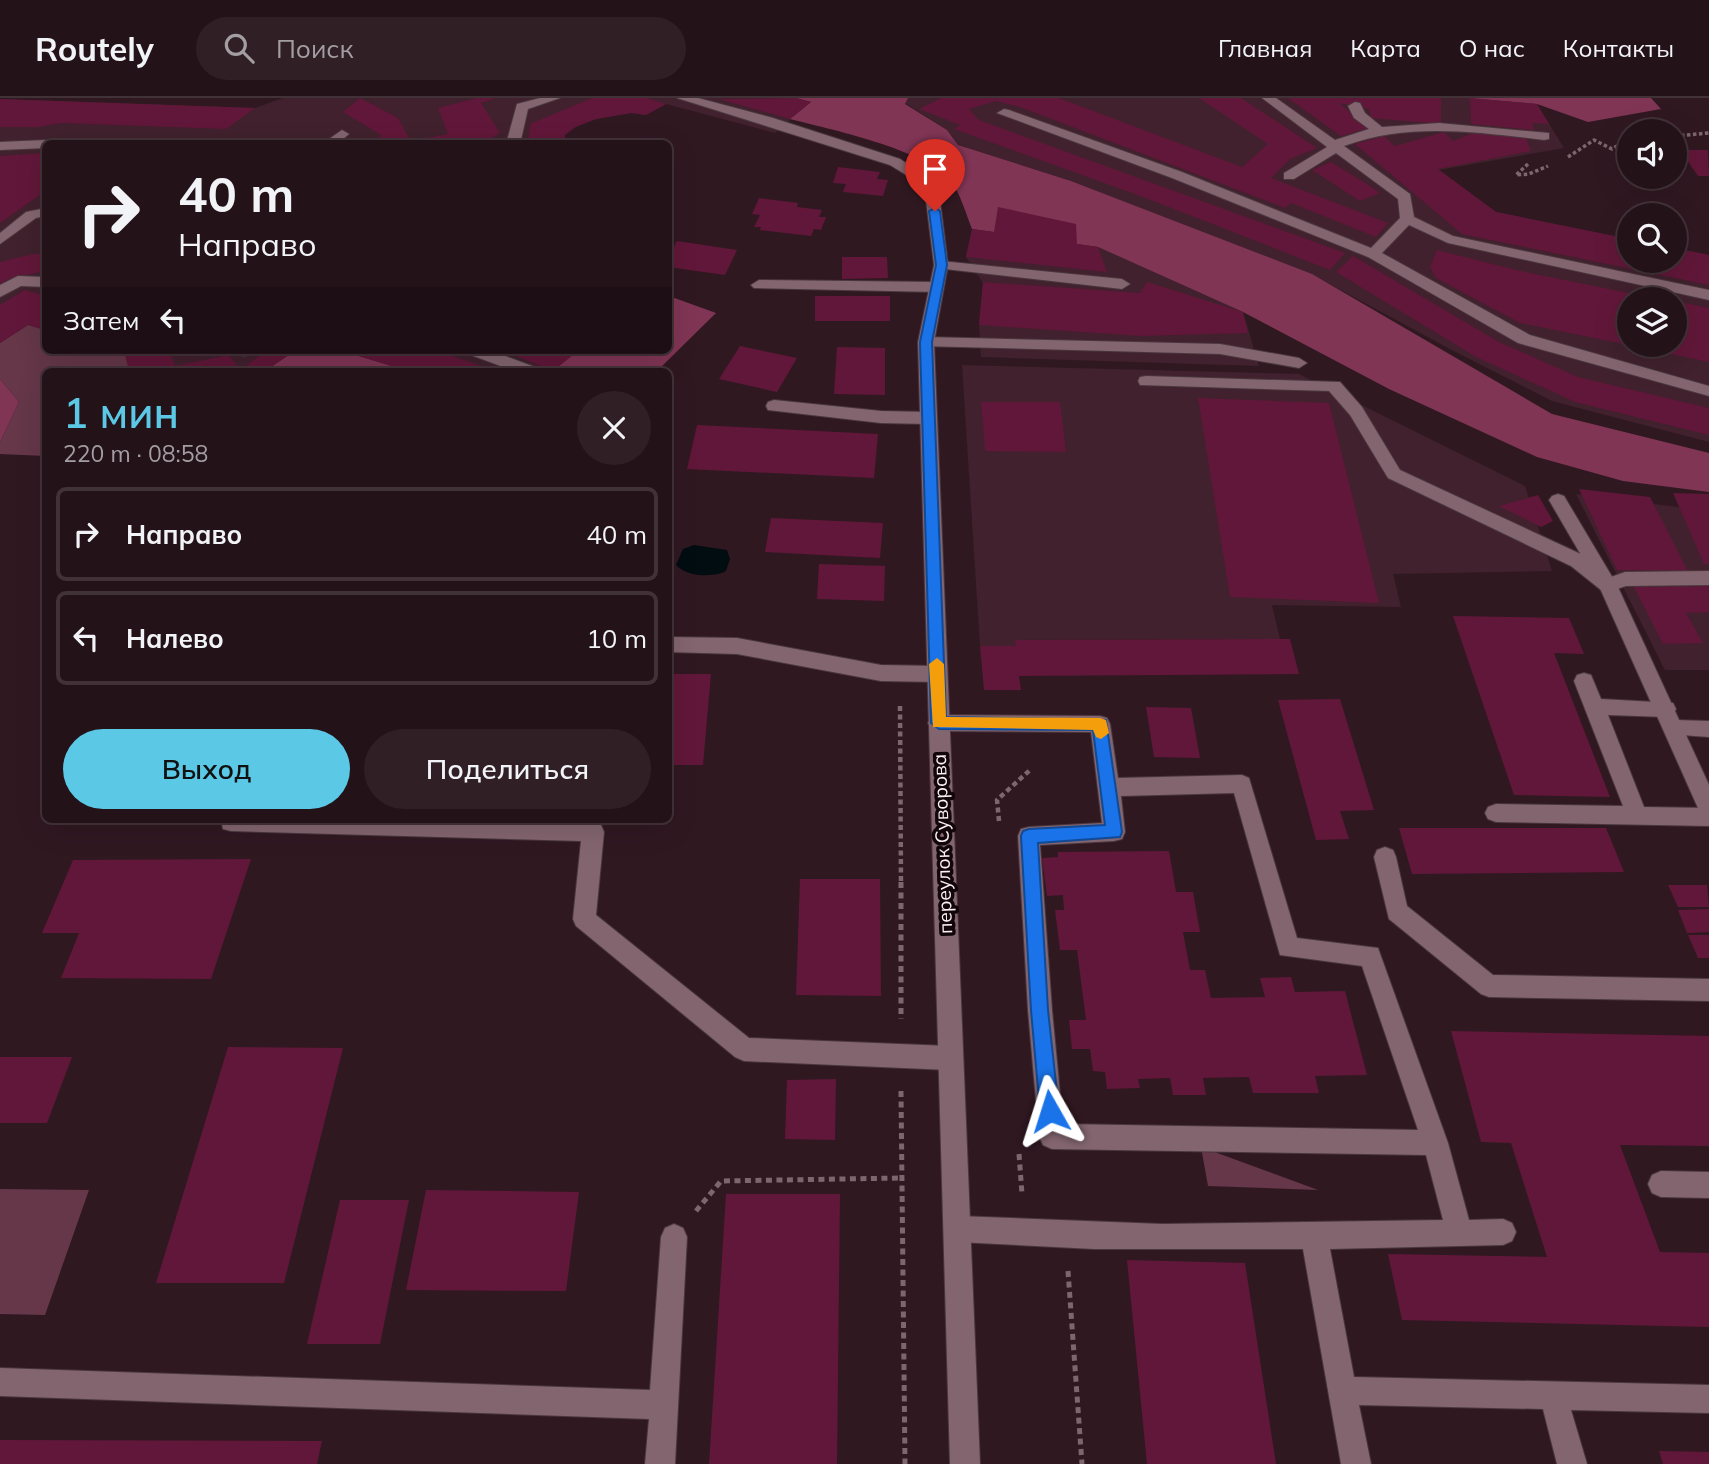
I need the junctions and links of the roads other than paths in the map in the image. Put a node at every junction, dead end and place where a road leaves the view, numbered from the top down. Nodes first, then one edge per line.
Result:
1 (554, 98) edge
2 (683, 98) edge
3 (1268, 98) edge
4 (1355, 106) dead end
5 (1457, 110) dead end
6 (1004, 113) dead end
7 (1457, 129) junction
8 (1378, 130) junction
9 (342, 134) dead end
10 (1544, 136) dead end
11 (514, 138) edge
12 (333, 140) edge
13 (42, 144) edge
14 (1334, 145) junction
15 (0, 146) edge
16 (1289, 176) dead end
17 (42, 213) edge
18 (1407, 219) junction
19 (0, 240) edge
20 (1373, 254) junction
21 (942, 265) junction
22 (42, 282) edge
23 (1122, 284) dead end
24 (759, 285) dead end
25 (936, 287) junction
26 (0, 292) edge
27 (1709, 295) edge
28 (926, 342) junction
29 (484, 354) edge
30 (1300, 363) dead end
31 (521, 368) edge
32 (1146, 381) dead end
33 (1709, 391) edge
34 (774, 405) dead end
35 (928, 418) junction
36 (1558, 499) dead end
37 (1709, 578) edge
38 (1608, 585) junction
39 (672, 644) edge
40 (937, 674) junction
41 (1584, 681) dead end
42 (1594, 707) junction
43 (1670, 719) junction
44 (939, 723) junction
45 (1709, 729) edge
46 (1109, 787) junction
47 (1709, 808) edge
48 (1496, 814) dead end
49 (1637, 816) junction
50 (1709, 817) edge
51 (267, 823) edge
52 (1385, 857) dead end
53 (1709, 990) edge
54 (949, 1058) junction
55 (1435, 1143) junction
56 (1661, 1184) dead end
57 (1709, 1185) edge
58 (958, 1229) junction
59 (1503, 1232) dead end
60 (1459, 1233) junction
61 (1314, 1235) junction
62 (674, 1237) road end
63 (0, 1382) edge
64 (1343, 1391) junction
65 (1553, 1395) junction
66 (1709, 1398) edge
67 (665, 1405) junction
68 (660, 1464) edge
69 (965, 1464) edge
70 (1356, 1464) edge
71 (1572, 1464) edge

1 - 11 street
2 - 21 street, переулок Суворова
3 - 14 street
4 - 8 street
5 - 7 street
6 - 20 street
7 - 8 street
7 - 10 street
8 - 14 street
9 - 12 street
13 - 15 street
14 - 16 street
14 - 18 street
17 - 19 street
18 - 20 street
18 - 27 street
20 - 33 street
21 - 23 street
21 - 25 street, переулок Суворова
22 - 26 street
24 - 25 street
25 - 28 street, переулок Суворова
28 - 30 street
28 - 35 street, переулок Суворова
29 - 31 street
32 - 38 street
34 - 35 street
35 - 40 street, переулок Суворова
36 - 38 street
37 - 38 street
38 - 43 street
39 - 40 street
40 - 44 street, переулок Суворова
41 - 42 street
42 - 43 street
42 - 49 street
43 - 45 street
43 - 47 street
44 - 46 street
44 - 54 street, переулок Суворова
46 - 55 street
46 - 55 street
48 - 49 street
49 - 50 street
51 - 54 street
52 - 53 street
54 - 58 street, переулок Суворова
55 - 60 street
56 - 57 street
58 - 61 street
58 - 69 street, переулок Суворова
59 - 60 street
60 - 61 street
61 - 64 street
62 - 67 street
63 - 67 street
64 - 65 street
64 - 70 street
65 - 66 street
65 - 71 street
67 - 68 street

